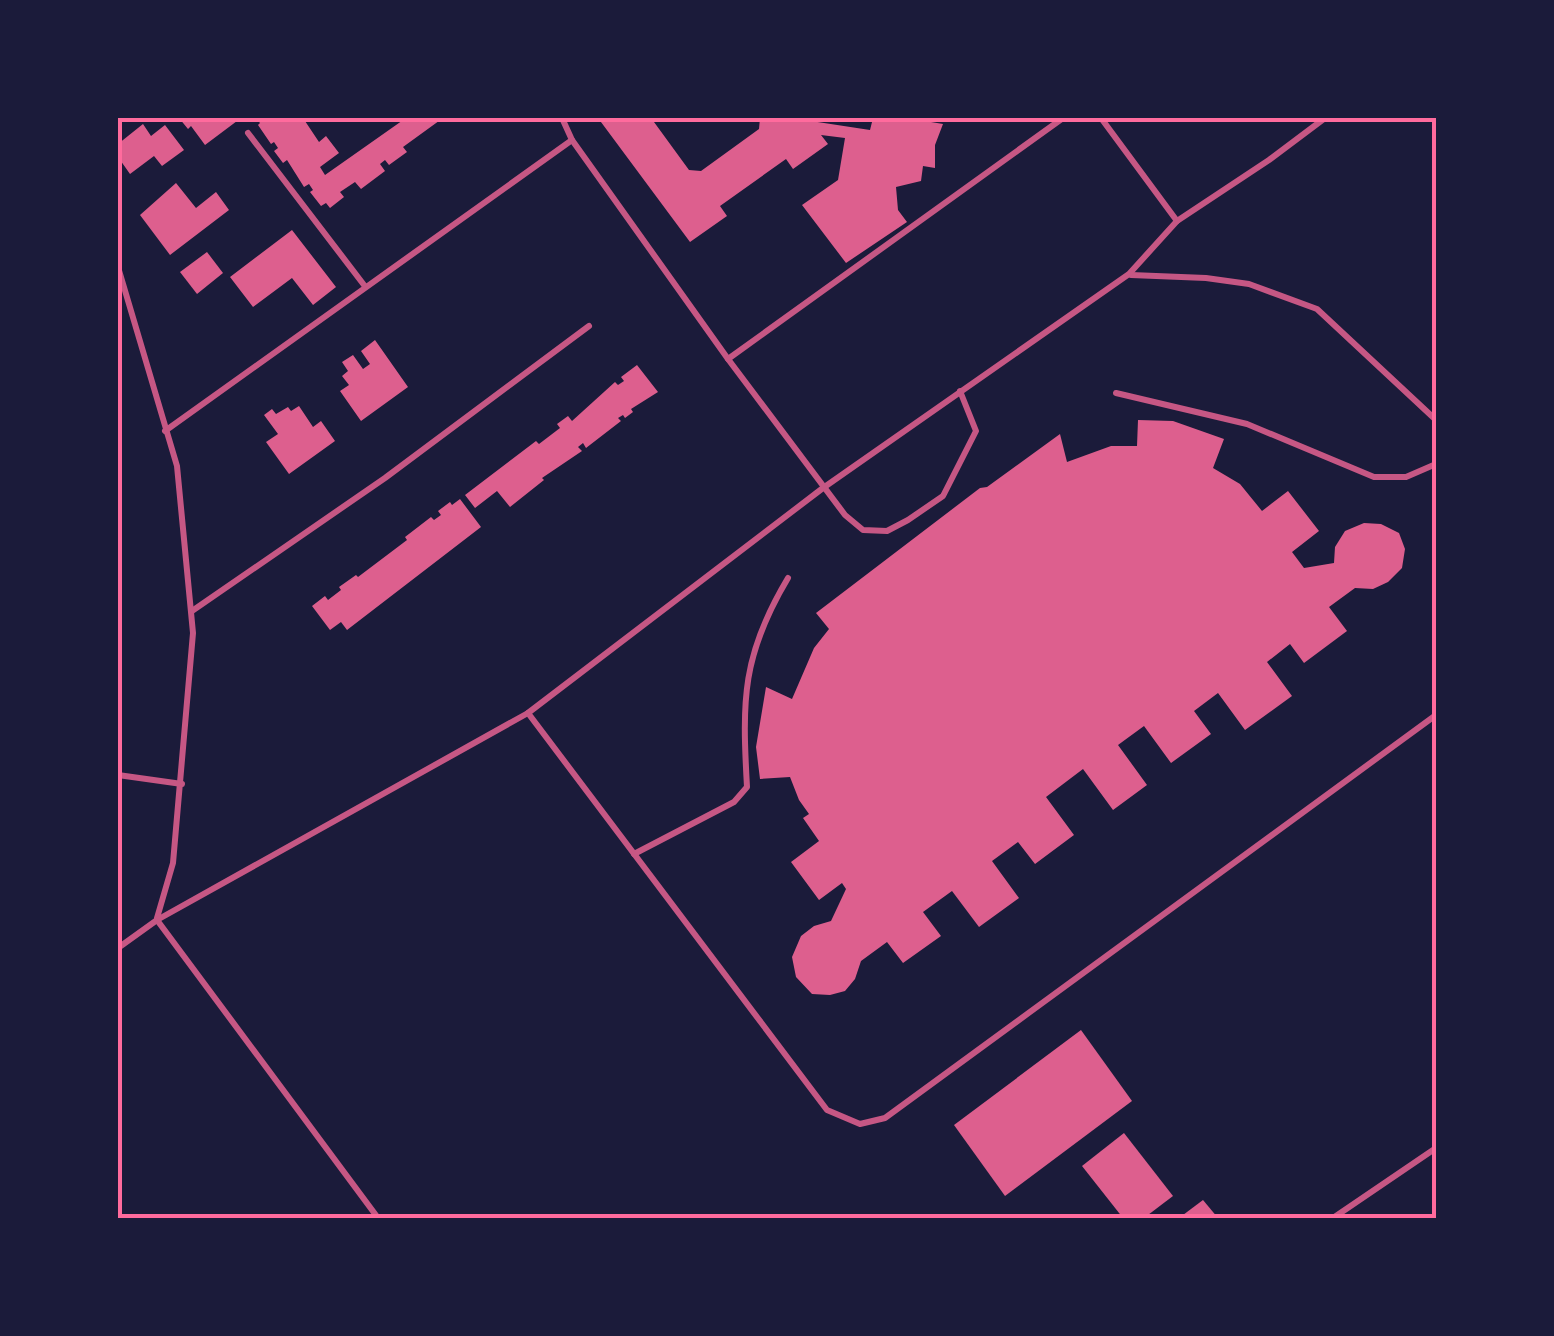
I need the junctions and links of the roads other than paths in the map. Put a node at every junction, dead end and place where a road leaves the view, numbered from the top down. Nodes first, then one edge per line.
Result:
1 (562, 118) edge
2 (1063, 118) edge
3 (1101, 118) edge
4 (1325, 118) edge
5 (248, 133) dead end
6 (572, 140) junction
7 (1177, 221) junction
8 (118, 267) edge
9 (1130, 274) junction
10 (364, 286) junction
11 (589, 326) dead end
12 (728, 359) junction
13 (960, 390) junction
14 (1116, 393) dead end
15 (1436, 420) edge
16 (165, 431) junction
17 (1436, 464) edge
18 (823, 488) junction
19 (788, 578) dead end
20 (191, 612) junction
21 (528, 713) junction
22 (1436, 714) edge
23 (118, 775) edge
24 (182, 784) junction
25 (634, 854) junction
26 (156, 920) junction
27 (118, 948) edge
28 (1436, 1148) edge
29 (378, 1218) edge
30 (1333, 1218) edge

1 - 6 lane
2 - 12 lane
3 - 7 lane
4 - 7 lane
5 - 10 lane
6 - 10 lane
6 - 12 lane
7 - 9 lane
8 - 16 lane
9 - 13 lane
9 - 15 lane
10 - 16 lane
11 - 20 lane
12 - 18 lane
13 - 18 lane
13 - 18 lane
14 - 17 lane
16 - 20 lane
18 - 21 lane
19 - 25 lane
20 - 24 lane
21 - 25 lane
21 - 26 lane
22 - 25 lane
23 - 24 lane
24 - 26 lane
26 - 27 lane
26 - 29 lane
28 - 30 lane

